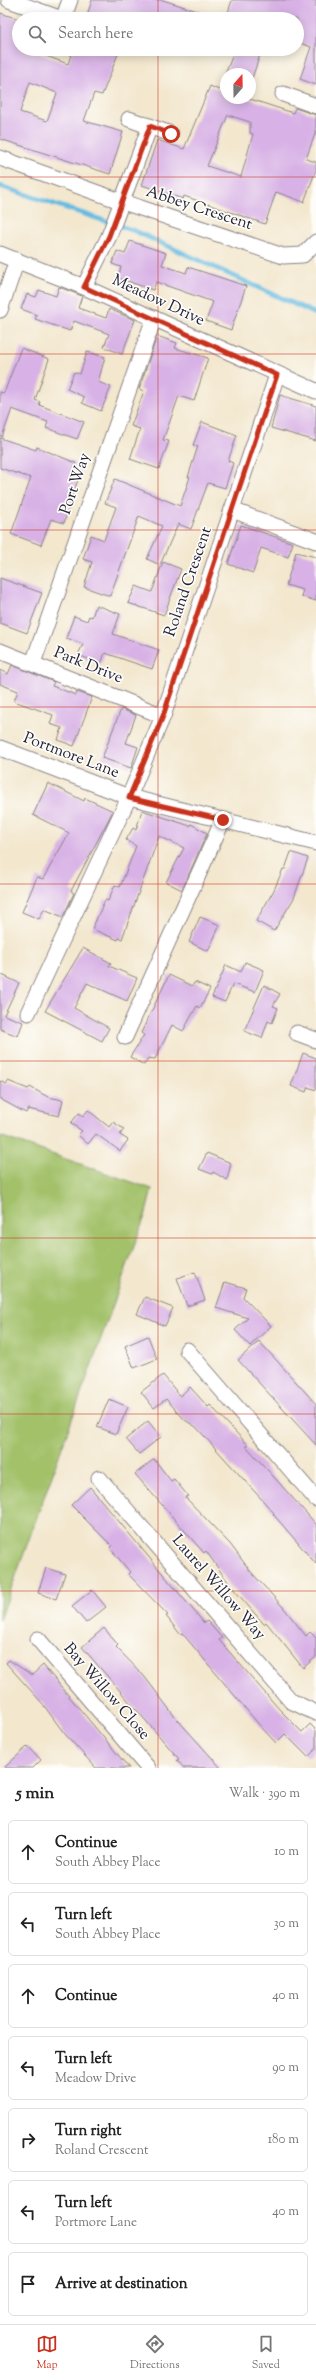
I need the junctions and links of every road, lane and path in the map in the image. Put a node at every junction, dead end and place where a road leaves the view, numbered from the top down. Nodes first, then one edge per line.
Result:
1 (9, 0) edge
2 (70, 0) edge
3 (43, 12) edge
4 (66, 12) edge
5 (282, 94) dead end
6 (316, 106) edge
7 (129, 119) dead end
8 (150, 126) junction
9 (171, 134) dead end
10 (0, 158) edge
11 (123, 202) junction
12 (316, 242) edge
13 (0, 254) edge
14 (18, 260) junction
15 (84, 287) junction
16 (0, 310) edge
17 (154, 318) junction
18 (277, 375) junction
19 (316, 392) edge
20 (232, 510) junction
21 (316, 541) edge
22 (0, 651) edge
23 (33, 663) junction
24 (163, 716) junction
25 (0, 748) edge
26 (129, 798) junction
27 (223, 820) junction
28 (316, 843) edge
29 (28, 1013) dead end
30 (297, 1033) dead end
31 (125, 1037) dead end
32 (316, 1040) edge
33 (187, 1350) dead end
34 (99, 1478) dead end
35 (316, 1499) edge
36 (38, 1639) dead end
37 (316, 1713) edge
38 (148, 1768) edge

1 - 3 street
2 - 4 street
5 - 6 street
7 - 8 street
8 - 9 street
8 - 11 street
10 - 11 street, Abbey Crescent
11 - 12 street, Abbey Crescent
11 - 15 street
13 - 14 street, Meadow Drive
14 - 15 street, Meadow Drive
14 - 16 street
15 - 17 street, Meadow Drive
17 - 18 street, Meadow Drive
17 - 23 street, Port Way
18 - 19 street, Meadow Drive
18 - 20 street, Roland Crescent
20 - 21 street
20 - 24 street, Roland Crescent
22 - 23 street, Park Drive
23 - 24 street, Park Drive
24 - 26 street, Roland Crescent
25 - 26 street, Portmore Lane
26 - 27 street, Portmore Lane
26 - 29 street, Roland Crescent
27 - 28 street, Portmore Lane
27 - 31 street
30 - 32 street
33 - 35 street
34 - 37 street, Laurel Willow Way
36 - 38 street, Bay Willow Close

